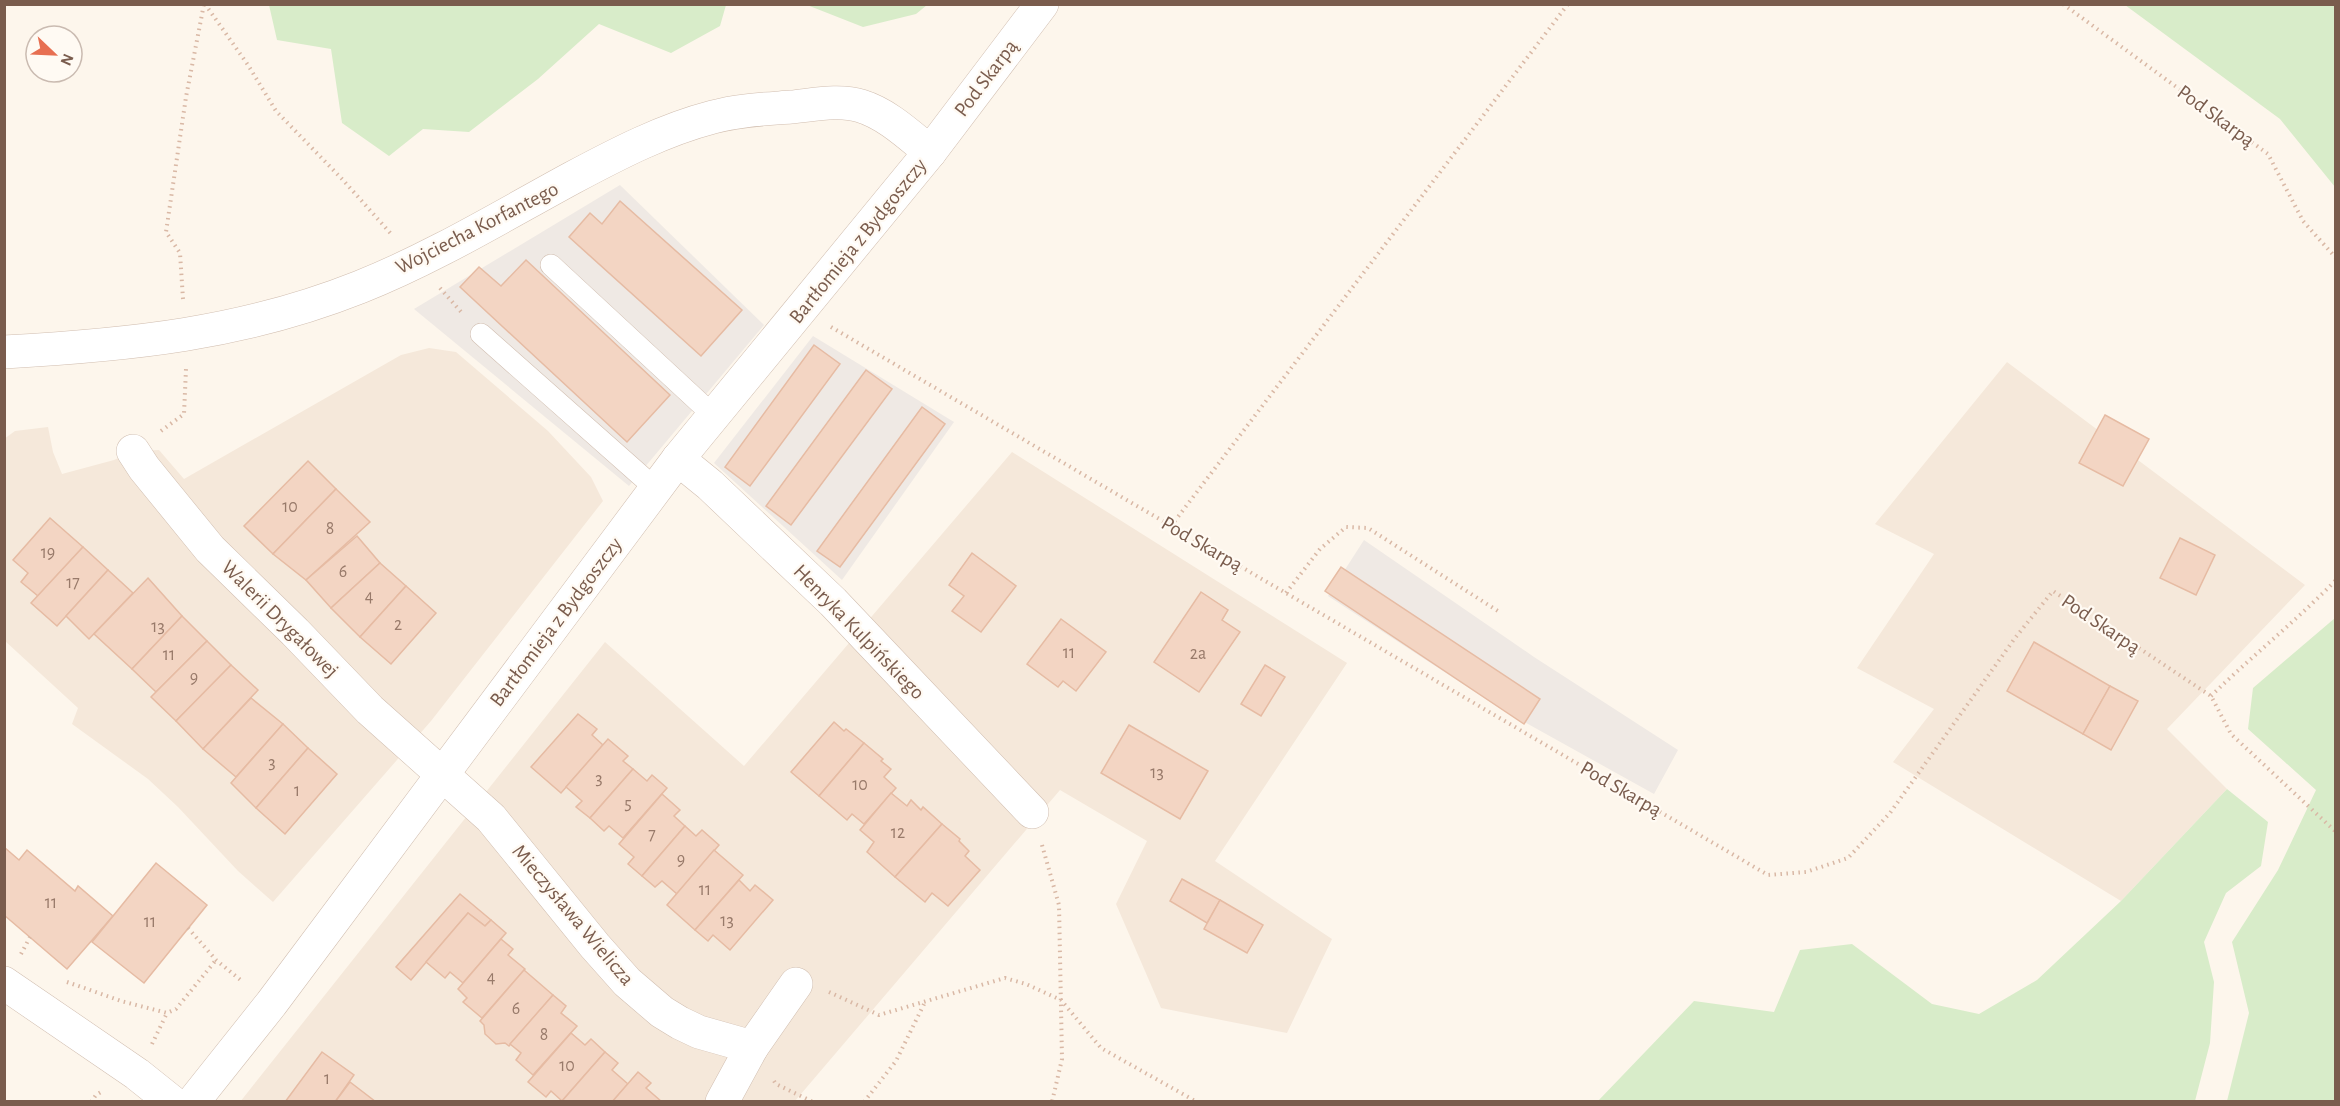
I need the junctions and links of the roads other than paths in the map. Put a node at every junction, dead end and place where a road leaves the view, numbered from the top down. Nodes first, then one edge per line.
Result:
1 (1042, 4) edge
2 (930, 152) junction
3 (550, 265) dead end
4 (481, 334) road end
5 (4, 352) edge
6 (714, 416) junction
7 (133, 451) road end
8 (678, 459) junction
9 (656, 489) junction
10 (441, 775) junction
11 (1032, 812) road end
12 (11, 971) edge
13 (796, 984) road end
14 (752, 1047) junction
15 (172, 1101) edge
16 (193, 1101) edge
17 (722, 1101) edge

1 - 2 street, Pod Skarpą
2 - 5 street, Wojciecha Korfantego
2 - 6 street, Bartłomieja z Bydgoszczy
3 - 6 lane
4 - 9 lane
6 - 8 street, Bartłomieja z Bydgoszczy
7 - 10 street, Walerii Drygałowej
8 - 9 street, Bartłomieja z Bydgoszczy
8 - 11 street, Henryka Kulpińskiego
9 - 10 street, Bartłomieja z Bydgoszczy
10 - 14 street, Mieczysława Wielicza
10 - 16 street, Bartłomieja z Bydgoszczy
12 - 15 street
13 - 14 street
14 - 17 street

